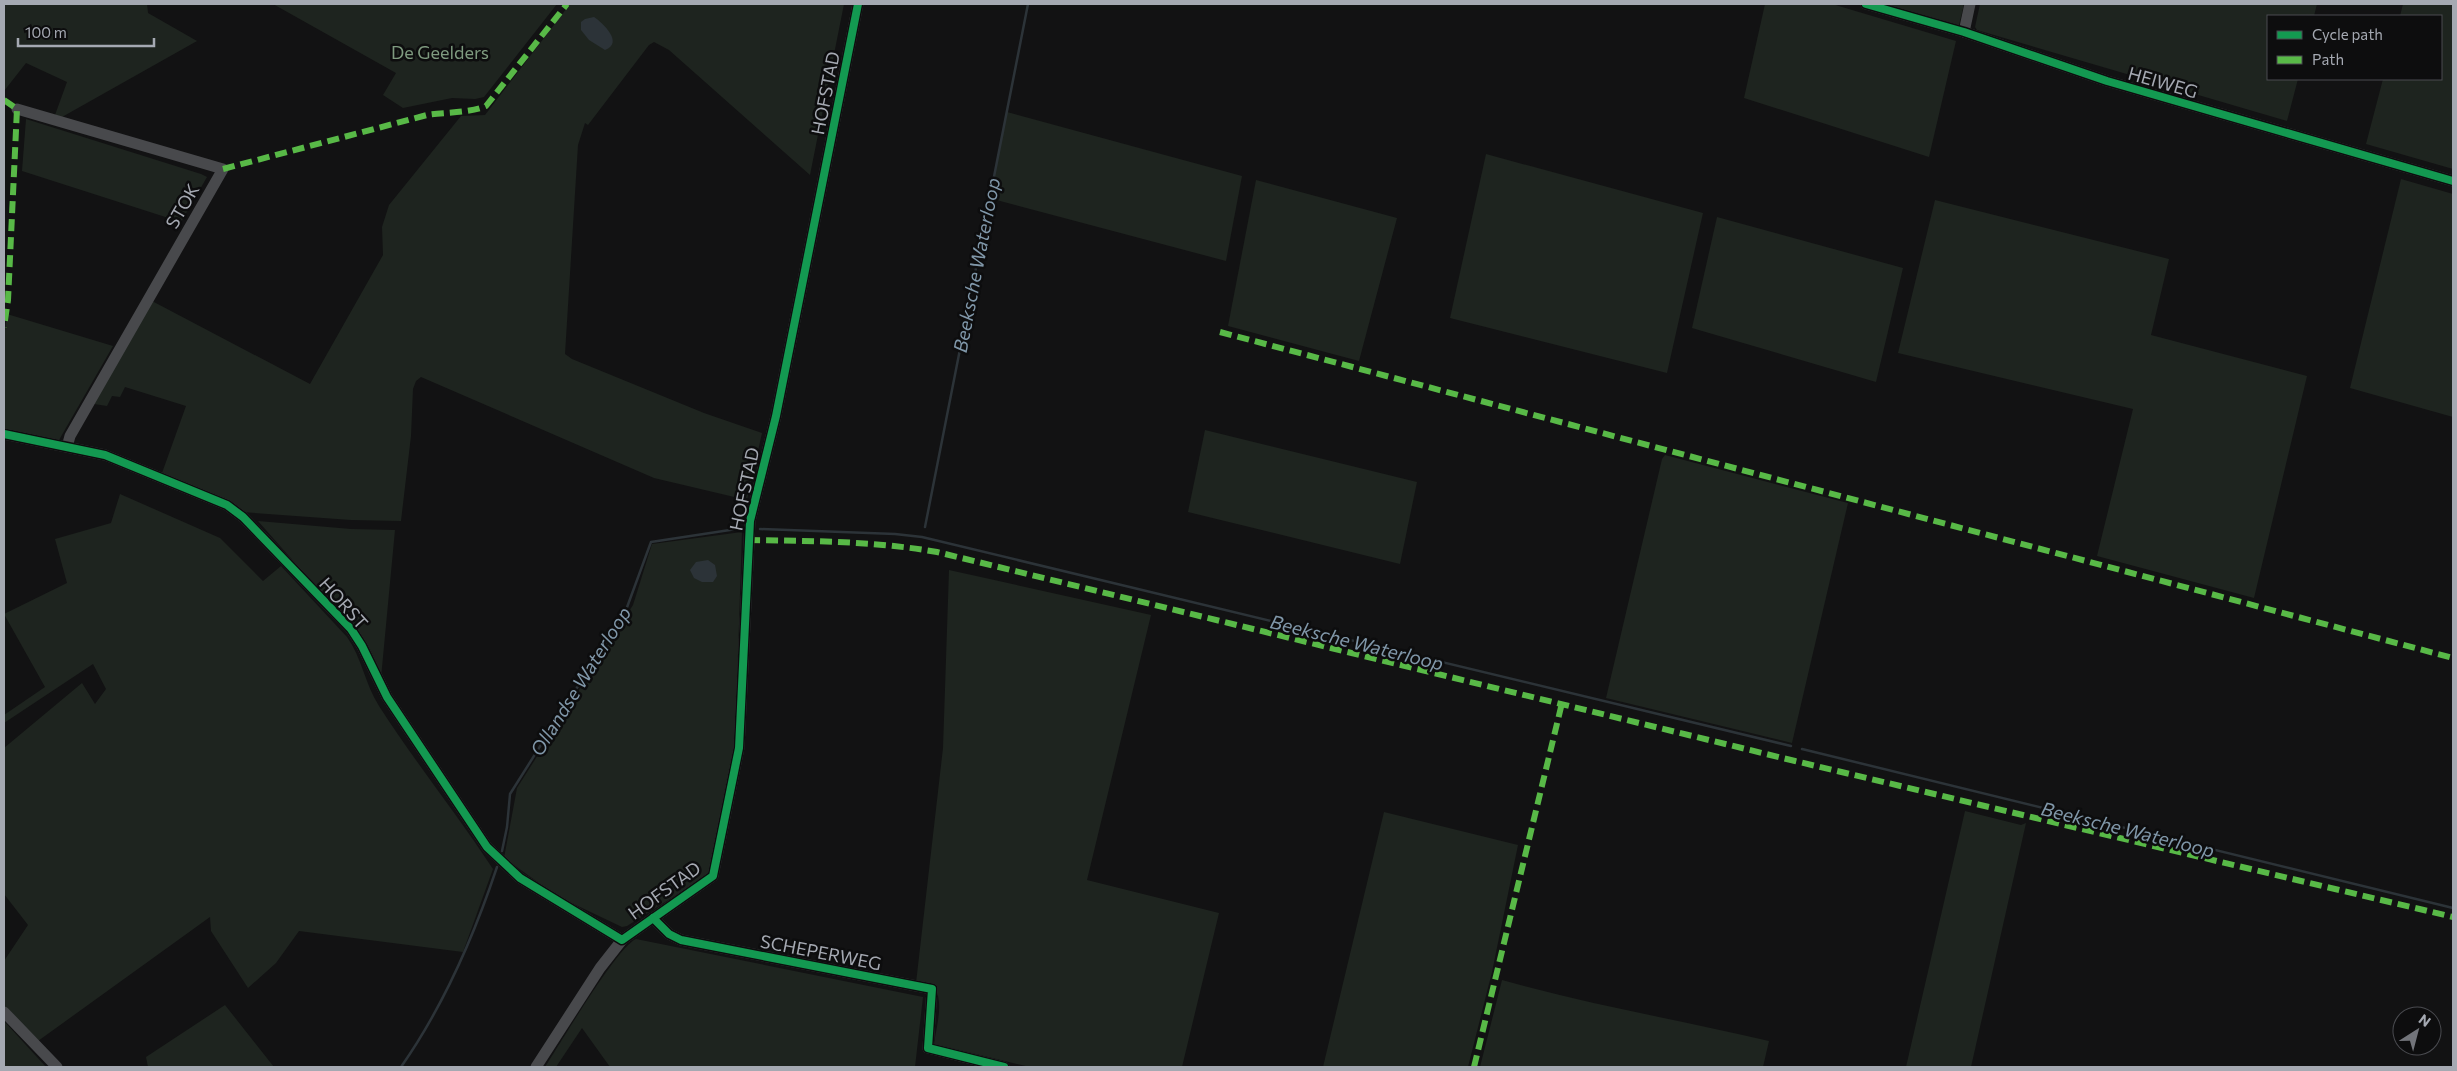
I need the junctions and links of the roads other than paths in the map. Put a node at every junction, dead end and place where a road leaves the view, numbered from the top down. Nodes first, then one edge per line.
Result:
1 (858, 4) edge
2 (1866, 4) edge
3 (1970, 4) edge
4 (1964, 32) junction
5 (17, 109) dead end
6 (2453, 181) edge
7 (4, 434) edge
8 (67, 447) junction
9 (653, 918) junction
10 (622, 940) junction
11 (4, 1012) edge
12 (57, 1067) edge
13 (536, 1067) edge
14 (1004, 1067) edge

1 - 9 street, HOFSTAD
2 - 4 street, HEIWEG
3 - 4 street
4 - 6 street, HEIWEG
5 - 8 street, STOK
7 - 8 street, HORST
8 - 10 street, HORST
9 - 10 street, HOFSTAD
9 - 14 street, SCHEPERWEG
10 - 13 street, HOFSTAD
11 - 12 street

